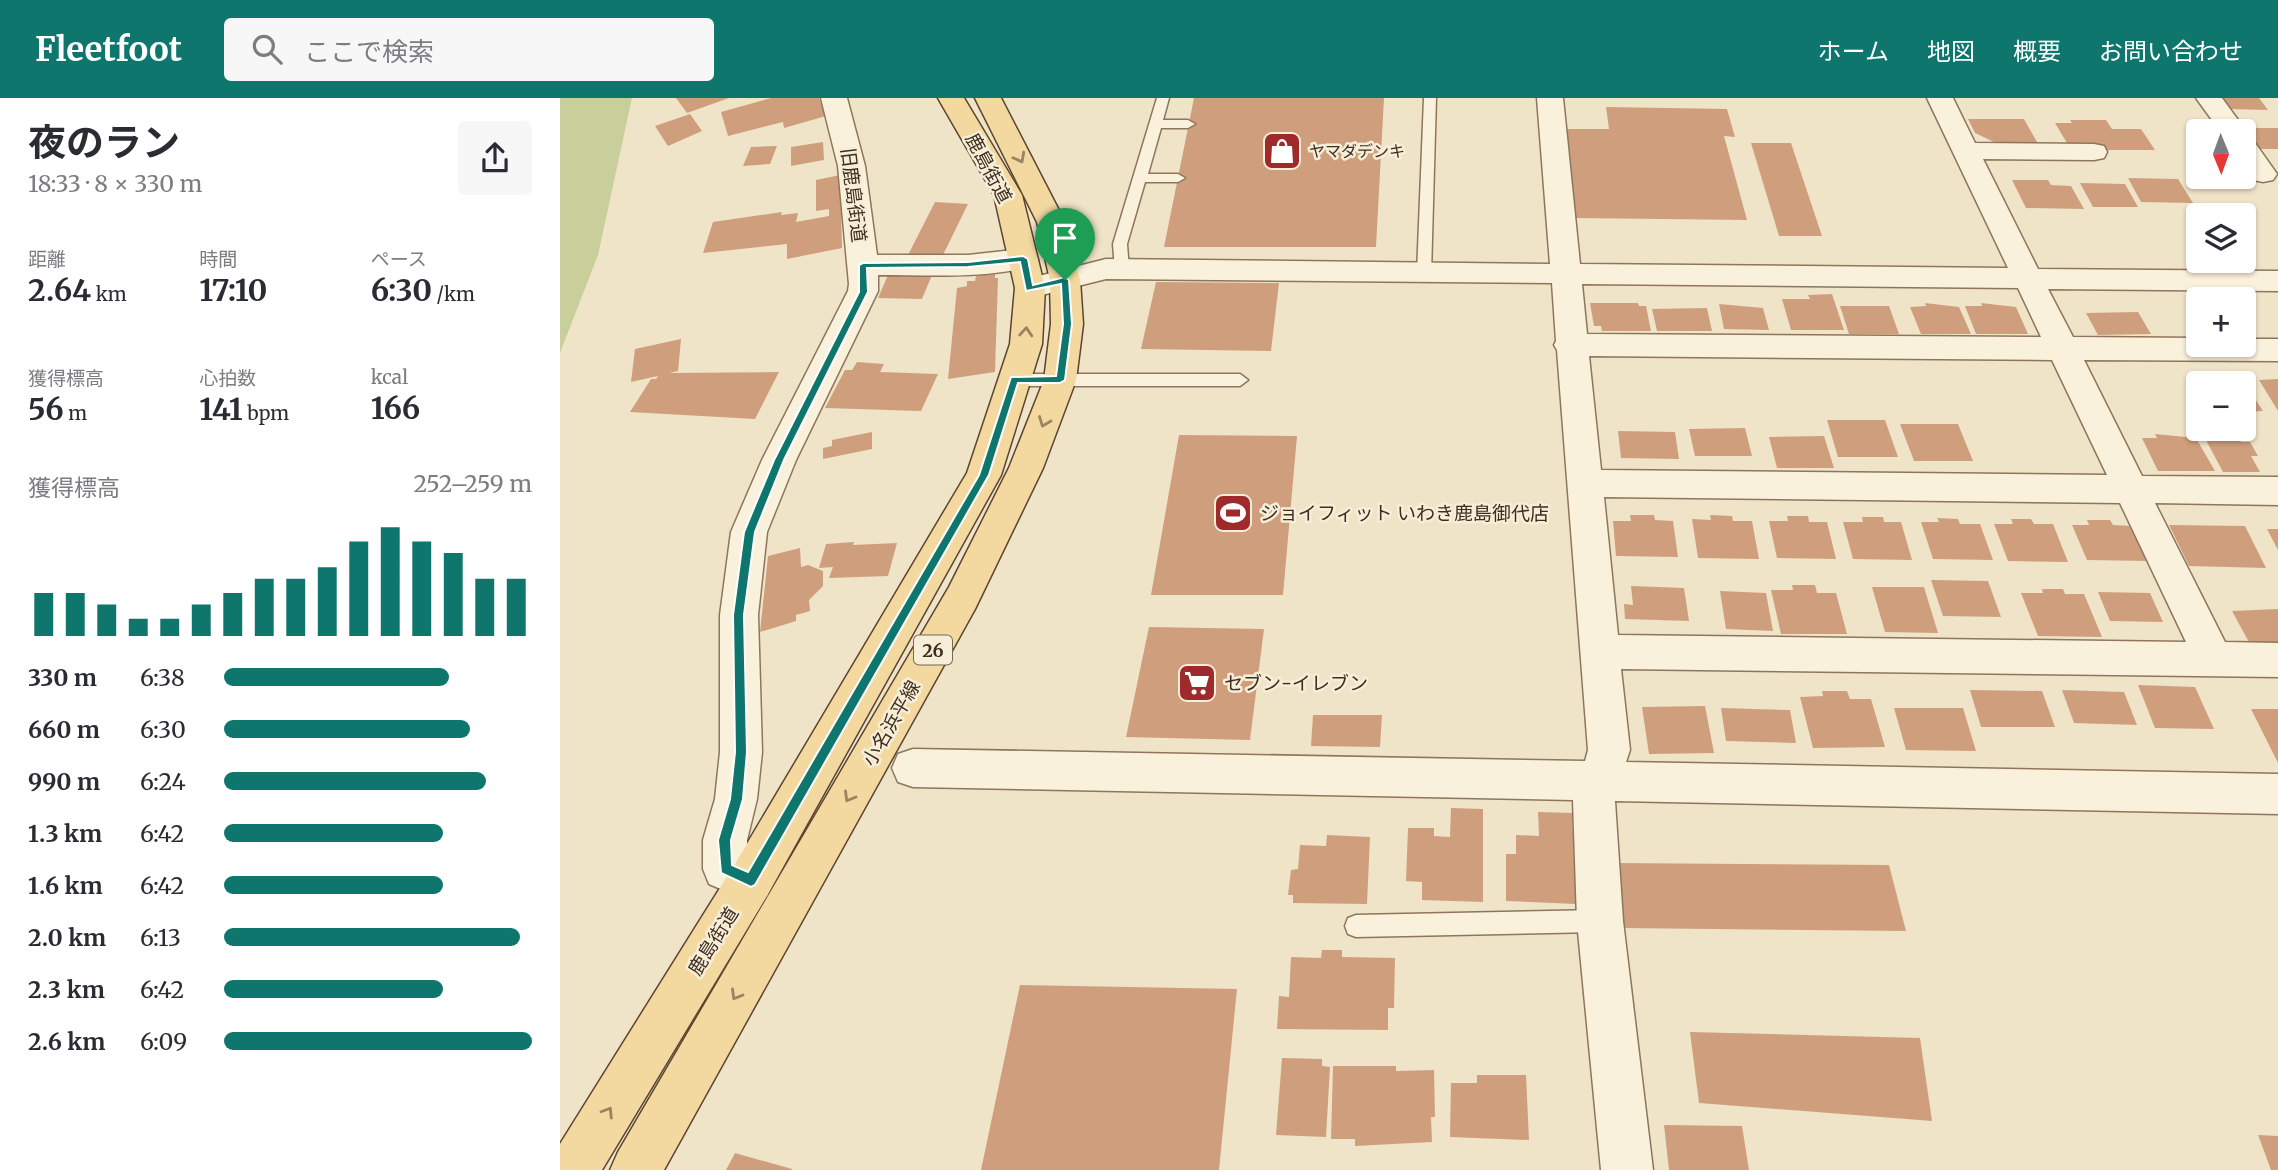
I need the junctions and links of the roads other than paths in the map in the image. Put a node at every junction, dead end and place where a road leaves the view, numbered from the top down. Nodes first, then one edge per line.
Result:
1 (834, 98) edge
2 (951, 98) edge
3 (988, 98) edge
4 (1163, 98) edge
5 (1430, 98) edge
6 (1550, 98) edge
7 (1940, 98) edge
8 (2209, 98) edge
9 (2224, 119) edge
10 (1155, 124) junction
11 (1188, 124) dead end
12 (1966, 151) junction
13 (2094, 152) dead end
14 (2256, 164) edge
15 (2263, 174) dead end
16 (1140, 178) junction
17 (1178, 178) dead end
18 (863, 265) junction
19 (1122, 270) junction
20 (1424, 274) junction
21 (1039, 276) junction
22 (1567, 276) junction
23 (2028, 278) junction
24 (2278, 281) edge
25 (1570, 345) junction
26 (2063, 350) junction
27 (2278, 350) edge
28 (1014, 380) junction
29 (1060, 380) junction
30 (1240, 380) dead end
31 (1585, 483) junction
32 (2130, 490) junction
33 (2278, 491) edge
34 (1602, 652) junction
35 (2214, 660) junction
36 (2278, 660) edge
37 (913, 768) dead end
38 (1599, 782) junction
39 (2267, 794) edge
40 (751, 880) junction
41 (1600, 921) junction
42 (1356, 926) dead end
43 (573, 1170) edge
44 (636, 1170) edge
45 (1627, 1170) edge

1 - 18 street, 旧鹿島街道
2 - 21 main road, 鹿島街道 / 26
3 -> 21 main road, 小名浜平線 / 26
4 - 10 lane
5 - 20 lane
6 - 22 street
7 - 12 street
8 - 9 street
10 - 11 lane
10 - 16 lane
12 - 13 street
12 - 23 street
14 - 15 street
16 - 17 lane
16 - 19 lane
18 - 21 street
18 - 40 street, 旧鹿島街道
19 - 20 street
19 - 21 street
20 - 22 street
28 -> 21 main road, 鹿島街道 / 26
21 - 29 main road, 小名浜平線 / 26
22 - 23 street
22 - 25 street
23 - 24 street
23 - 26 street
25 - 26 street
25 - 31 street
26 - 27 street
26 - 32 street
28 - 29 lane
28 - 40 main road, 鹿島街道 / 26
29 - 30 lane
29 -> 44 main road, 小名浜平線 / 26
31 - 32 street
31 - 34 street
32 - 33 street
32 - 35 street
34 - 35 street
34 - 38 street
35 - 36 street
37 - 38 street
38 - 39 street
38 - 41 street
43 -> 40 main road, 鹿島街道 / 26
41 - 42 lane
41 - 45 street

